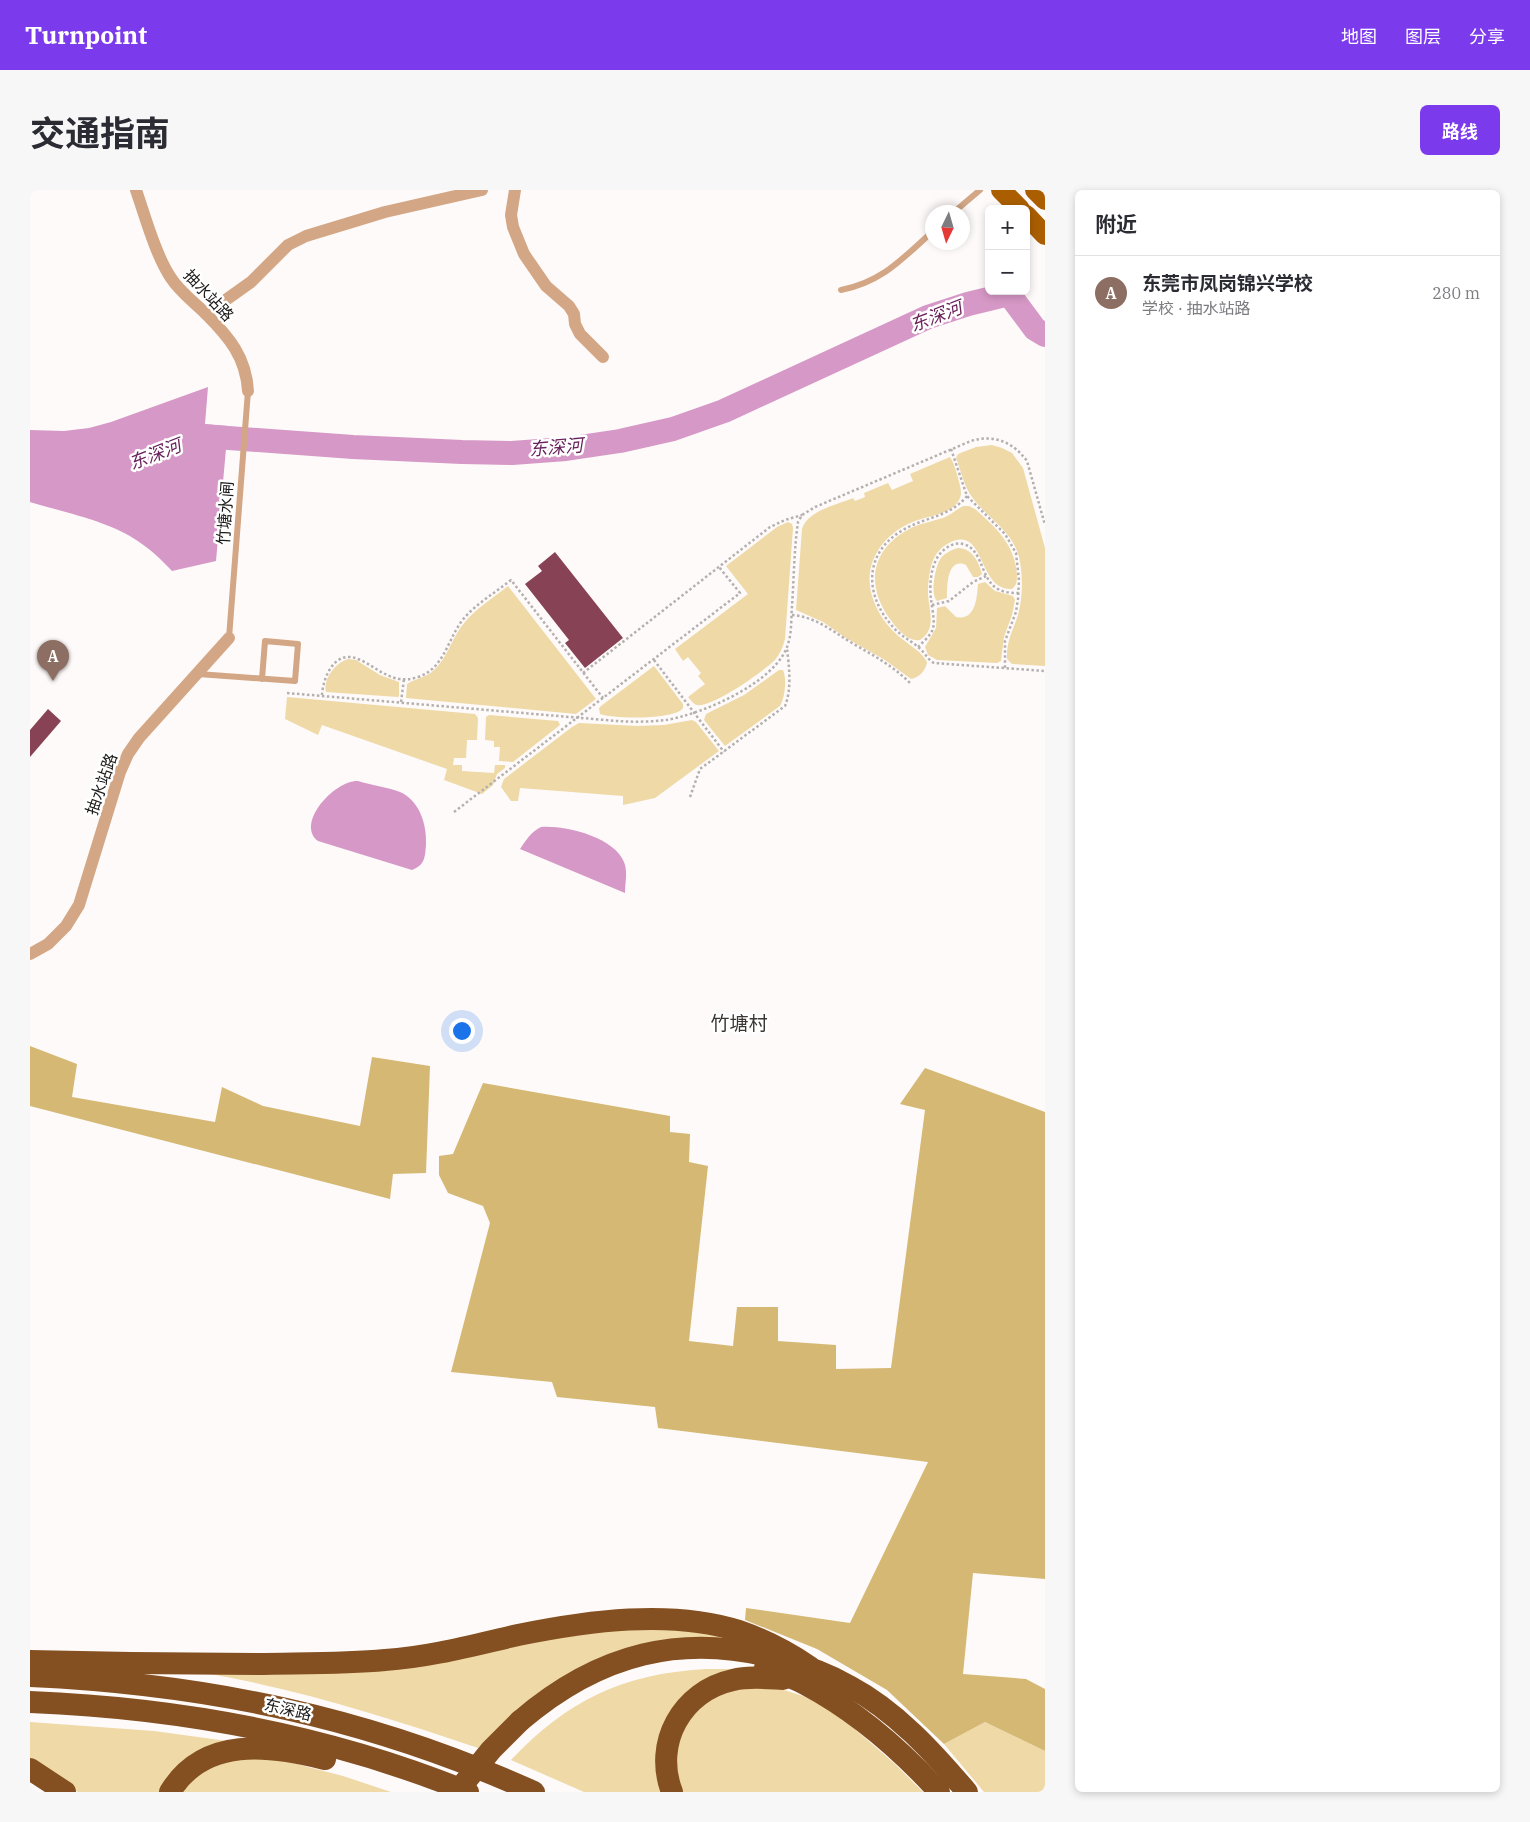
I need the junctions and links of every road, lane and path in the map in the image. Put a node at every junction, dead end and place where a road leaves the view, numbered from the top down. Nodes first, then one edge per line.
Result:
1 (136, 190) edge
2 (482, 190) edge
3 (515, 190) edge
4 (980, 190) edge
5 (1002, 190) edge
6 (1035, 190) edge
7 (1045, 200) edge
8 (962, 205) edge
9 (1016, 205) edge
10 (1030, 220) edge
11 (1045, 235) edge
12 (925, 238) edge
13 (841, 290) dead end
14 (206, 314) junction
15 (603, 358) dead end
16 (248, 391) joint
17 (951, 448) dead end
18 (967, 496) junction
19 (802, 515) junction
20 (1045, 525) edge
21 (720, 567) junction
22 (986, 576) junction
23 (1019, 593) junction
24 (932, 605) junction
25 (792, 615) junction
26 (230, 638) joint
27 (918, 647) junction
28 (786, 648) junction
29 (654, 659) junction
30 (1005, 668) junction
31 (1045, 671) edge
32 (583, 673) junction
33 (198, 674) junction
34 (262, 679) junction
35 (404, 679) junction
36 (910, 683) dead end
37 (287, 693) dead end
38 (322, 695) junction
39 (603, 698) junction
40 (401, 702) junction
41 (694, 713) junction
42 (724, 752) junction
43 (690, 797) dead end
44 (454, 812) dead end
45 (30, 954) edge
46 (30, 1661) edge
47 (806, 1675) junction
48 (30, 1676) edge
49 (30, 1702) edge
50 (524, 1726) junction
51 (30, 1769) edge
52 (65, 1792) edge
53 (170, 1792) edge
54 (430, 1792) edge
55 (457, 1792) edge
56 (468, 1792) edge
57 (472, 1792) edge
58 (534, 1792) edge
59 (672, 1792) edge
60 (939, 1792) edge
61 (966, 1792) edge

1 - 14 street, 抽水站路
2 - 14 street
3 - 15 street
4 - 8 lane
5 - 9 main road
6 - 7 main road
10 - 11 main road
12 - 13 lane
14 - 16 street, 抽水站路
16 - 26 lane, 竹塘水闸
17 - 18 path
18 - 23 path
18 - 27 path
19 - 20 path
19 - 21 path
19 - 25 path
21 - 29 path
21 - 32 path
22 - 23 path
22 - 24 path
22 - 24 path
23 - 30 path
24 - 27 path
25 - 28 path
25 - 36 path
26 - 33 street, 抽水站路
27 - 30 path
28 - 41 path
28 - 42 path
29 - 39 path
29 - 41 path
30 - 31 path
32 - 35 path
32 - 39 path
33 - 34 lane
33 - 45 street, 抽水站路
34 - 34 lane
35 - 38 path
35 - 40 path
37 - 38 path
38 - 40 path
39 - 44 path
40 - 41 path
41 - 42 path
42 - 43 path
46 - 47 highway
47 - 50 highway
47 - 59 highway
47 - 60 highway
47 - 61 highway
48 - 58 highway, 东深路
49 - 56 highway, 东深路
50 - 55 highway, bridge
50 - 57 highway
51 - 52 highway
53 - 54 highway

